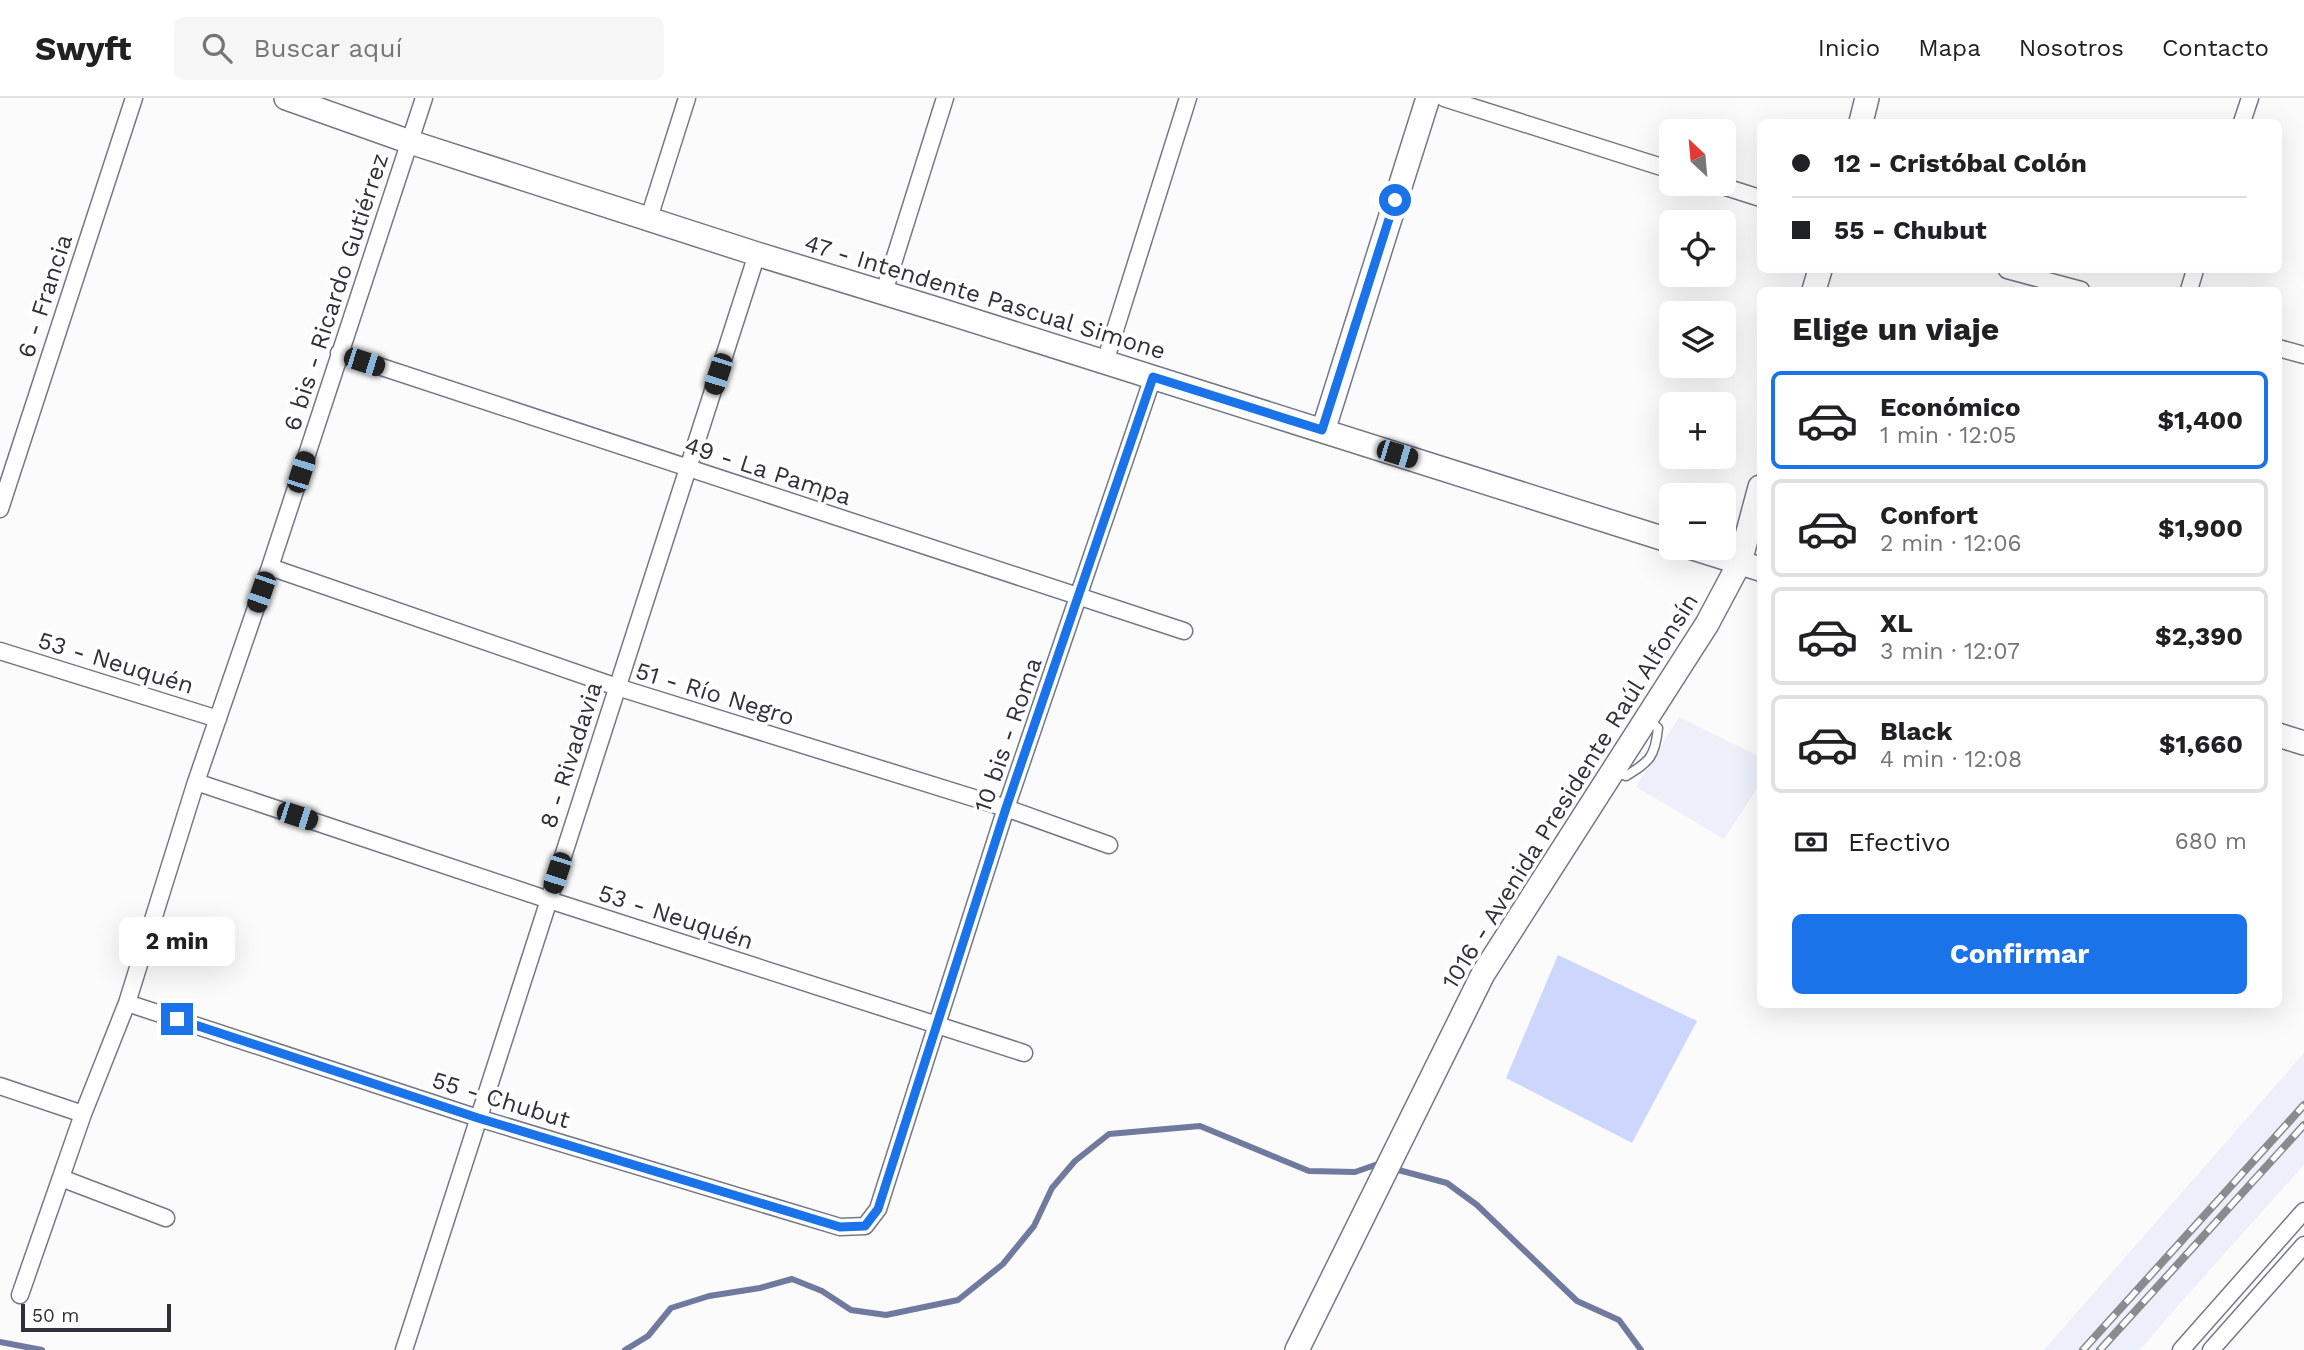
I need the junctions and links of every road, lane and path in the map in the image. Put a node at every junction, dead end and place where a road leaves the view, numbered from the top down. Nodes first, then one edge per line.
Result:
1 (134, 98) edge
2 (286, 98) edge
3 (424, 98) edge
4 (687, 98) edge
5 (945, 98) edge
6 (1188, 98) edge
7 (1428, 98) edge
8 (1444, 98) edge
9 (1867, 98) edge
10 (2250, 98) edge
11 (1862, 119) edge
12 (2243, 119) edge
13 (410, 142) junction
14 (1659, 166) edge
15 (1736, 190) edge
16 (1757, 197) edge
17 (649, 218) junction
18 (757, 254) junction
19 (2018, 273) edge
20 (2070, 287) edge
21 (884, 292) junction
22 (2282, 349) edge
23 (339, 354) junction
24 (2304, 355) edge
25 (1105, 362) junction
26 (1153, 377) junction
27 (1322, 430) junction
28 (688, 469) junction
29 (0, 509) edge
30 (1757, 511) edge
31 (1659, 537) edge
32 (1731, 560) edge
33 (1750, 566) edge
34 (270, 567) junction
35 (1080, 596) junction
36 (1184, 631) dead end
37 (0, 651) edge
38 (617, 688) junction
39 (218, 719) junction
40 (2282, 735) edge
41 (2303, 740) edge
42 (196, 782) junction
43 (1006, 808) junction
44 (1109, 845) dead end
45 (548, 900) junction
46 (127, 1003) junction
47 (938, 1025) junction
48 (1024, 1053) dead end
49 (0, 1086) edge
50 (83, 1114) junction
51 (478, 1118) junction
52 (61, 1178) junction
53 (2304, 1211) edge
54 (166, 1218) dead end
55 (865, 1226) joint
56 (2304, 1245) edge
57 (20, 1295) dead end
58 (404, 1350) edge
59 (1297, 1350) edge
60 (2181, 1350) edge
61 (2211, 1350) edge

1 - 29 street, 6 - Francia
2 - 13 street, 47 - Intendente Pascual Simone
3 - 13 street, 6 bis - Ricardo Gutiérrez
4 - 17 street
5 - 21 street
6 - 25 street
7 - 27 street
8 - 14 street
9 - 11 street
10 - 12 street
13 - 17 street, 47 - Intendente Pascual Simone
13 - 23 street, 6 bis - Ricardo Gutiérrez
15 - 16 street
17 - 18 street, 47 - Intendente Pascual Simone
18 - 21 street, 47 - Intendente Pascual Simone
18 - 28 street, 8 - Rivadavia
19 - 20 street
21 - 25 street, 47 - Intendente Pascual Simone
22 - 24 street
23 - 28 street, 49 - La Pampa
23 - 34 street, 6 bis - Ricardo Gutiérrez
25 - 26 street, 47 - Intendente Pascual Simone
26 - 27 street, 47 - Intendente Pascual Simone
26 - 35 street, 10 bis - Roma
27 - 31 street, 47 - Intendente Pascual Simone
28 - 35 street, 49 - La Pampa
28 - 38 street, 8 - Rivadavia
30 - 33 street, 1016 - Avenida Presidente Raúl Alfonsín
32 - 33 street
33 - 59 street, 1016 - Avenida Presidente Raúl Alfonsín
34 - 38 street, 51 - Río Negro
34 - 39 street, 6 bis - Ricardo Gutiérrez
35 - 36 street, 49 - La Pampa
35 - 43 street, 10 bis - Roma
37 - 39 street, 53 - Neuquén
38 - 43 street, 51 - Río Negro
38 - 45 street, 8 - Rivadavia
39 - 42 street, 6 bis - Ricardo Gutiérrez
40 - 41 street
42 - 45 street, 53 - Neuquén
42 - 46 street, 6 bis - Ricardo Gutiérrez
43 - 44 street, 51 - Río Negro
43 - 47 street, 10 bis - Roma
45 - 47 street, 53 - Neuquén
45 - 51 street, 8 - Rivadavia
46 - 50 street, 6 bis - Ricardo Gutiérrez
46 - 51 street, 55 - Chubut
47 - 48 street, 53 - Neuquén
47 - 55 street, 10 bis - Roma
49 - 50 street
50 - 52 street, 6 bis - Ricardo Gutiérrez
51 - 55 street, 55 - Chubut
51 - 58 street, 8 - Rivadavia
52 - 54 street
52 - 57 street, 6 bis - Ricardo Gutiérrez
53 - 60 street
56 - 61 street

